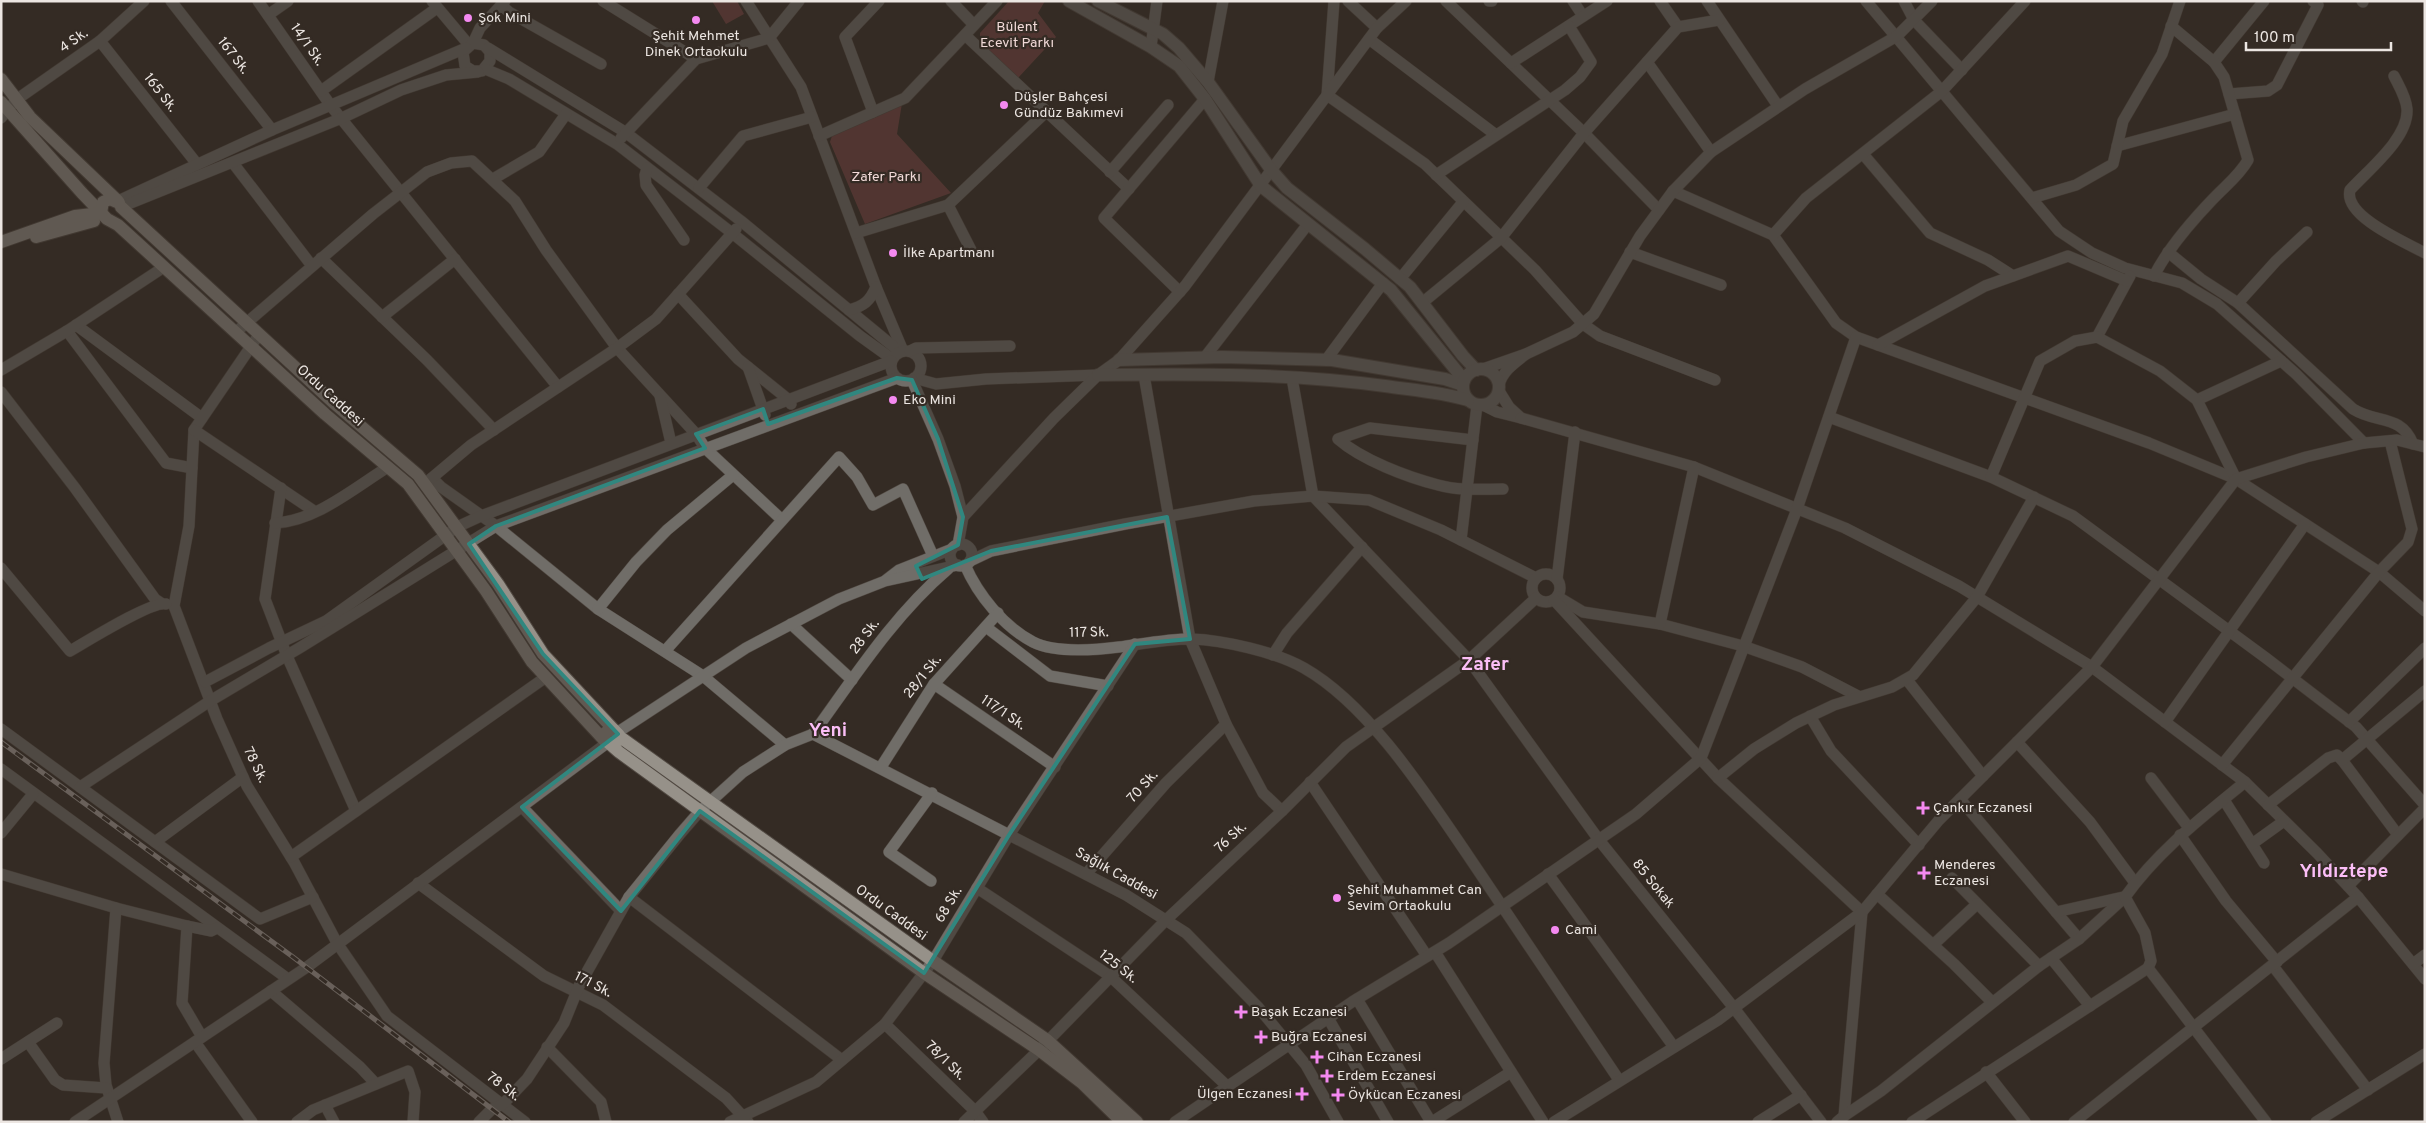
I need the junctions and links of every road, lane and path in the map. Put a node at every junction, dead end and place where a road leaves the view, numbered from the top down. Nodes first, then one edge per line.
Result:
1 (144, 1) edge
2 (171, 1) edge
3 (258, 1) edge
4 (288, 1) edge
5 (603, 1) edge
6 (746, 1) edge
7 (800, 1) edge
8 (879, 1) edge
9 (951, 1) edge
10 (996, 1) edge
11 (1069, 1) edge
12 (1098, 1) edge
13 (1158, 1) edge
14 (1223, 1) edge
15 (1334, 1) edge
16 (1348, 1) edge
17 (1406, 1) edge
18 (1446, 1) edge
19 (1573, 1) edge
20 (1606, 1) edge
21 (1660, 1) edge
22 (1707, 1) edge
23 (1866, 1) edge
24 (1904, 1) edge
25 (1932, 1) edge
26 (2025, 1) edge
27 (2180, 1) edge
28 (2264, 1) edge
29 (2313, 1) edge
30 (503, 3) edge
31 (434, 5) edge
32 (268, 15) junction
33 (1583, 16) junction
34 (1719, 20) junction
35 (1914, 20) junction
36 (974, 25) junction
37 (1569, 26) junction
38 (2171, 26) junction
39 (1678, 27) junction
40 (1377, 28) junction
41 (1154, 29) junction
42 (965, 35) junction
43 (1897, 36) junction
44 (770, 38) junction
45 (1369, 39) junction
46 (100, 41) junction
47 (469, 45) junction
48 (1152, 47) junction
49 (488, 48) junction
50 (696, 59) junction
51 (1647, 62) junction
52 (2214, 62) junction
53 (1511, 63) junction
54 (601, 64) dead end
55 (481, 70) junction
56 (1962, 70) junction
57 (2394, 76) dead end
58 (1, 80) edge
59 (1208, 82) junction
60 (321, 91) junction
61 (1942, 91) junction
62 (2229, 94) junction
63 (1327, 95) junction
64 (1205, 99) junction
65 (16, 100) junction
66 (1549, 100) junction
67 (1168, 105) dead end
68 (331, 106) junction
69 (1778, 106) junction
70 (4, 110) edge
71 (873, 112) junction
72 (1046, 112) junction
73 (566, 114) junction
74 (2235, 114) junction
75 (812, 117) junction
76 (342, 118) junction
77 (272, 130) junction
78 (625, 132) junction
79 (1584, 133) junction
80 (1496, 135) junction
81 (819, 136) junction
82 (617, 144) junction
83 (2117, 146) junction
84 (1711, 152) junction
85 (1863, 154) junction
86 (232, 163) junction
87 (197, 164) junction
88 (648, 168) junction
89 (1272, 171) junction
90 (1110, 172) junction
91 (1436, 175) junction
92 (493, 179) junction
93 (1260, 186) junction
94 (699, 188) junction
95 (1129, 189) junction
96 (402, 192) junction
97 (1673, 192) junction
98 (2032, 198) junction
99 (1463, 202) junction
100 (120, 204) junction
101 (948, 205) junction
102 (1659, 210) junction
103 (107, 217) junction
104 (742, 221) junction
105 (1308, 224) junction
106 (2307, 232) dead end
107 (732, 233) junction
108 (856, 233) junction
109 (1773, 235) junction
110 (1501, 238) junction
111 (684, 240) dead end
112 (1, 242) edge
113 (1, 250) edge
114 (971, 250) dead end
115 (1630, 252) junction
116 (2168, 252) junction
117 (2425, 253) edge
118 (455, 259) junction
119 (316, 262) junction
120 (164, 267) junction
121 (2133, 270) junction
122 (2013, 276) junction
123 (2154, 276) junction
124 (1400, 278) junction
125 (2127, 282) junction
126 (1383, 283) junction
127 (1721, 285) dead end
128 (876, 287) junction
129 (1180, 292) junction
130 (678, 294) junction
131 (1422, 303) junction
132 (2238, 303) junction
133 (849, 310) junction
134 (382, 317) junction
135 (245, 322) junction
136 (1583, 324) junction
137 (72, 328) junction
138 (236, 332) junction
139 (259, 335) junction
140 (1856, 337) junction
141 (2097, 337) junction
142 (250, 345) junction
143 (1878, 345) junction
144 (1010, 346) dead end
145 (617, 348) junction
146 (1526, 354) junction
147 (899, 355) junction
148 (1205, 357) junction
149 (1289, 359) junction
150 (1119, 360) junction
151 (1326, 360) junction
152 (2281, 361) junction
153 (747, 365) junction
154 (1480, 369) junction
155 (1, 370) edge
156 (1144, 374) junction
157 (1098, 376) junction
158 (897, 378) junction
159 (1292, 378) junction
160 (913, 379) junction
161 (1715, 380) dead end
162 (1463, 383) junction
163 (558, 387) junction
164 (1499, 388) junction
165 (1, 392) edge
166 (660, 395) junction
167 (2025, 398) junction
168 (789, 400) junction
169 (2198, 400) junction
170 (1476, 403) junction
171 (763, 409) junction
172 (795, 415) junction
173 (1829, 417) junction
174 (202, 418) junction
175 (1521, 418) junction
176 (768, 424) junction
177 (194, 430) junction
178 (494, 430) junction
179 (1575, 432) junction
180 (696, 434) junction
181 (1473, 440) junction
182 (2390, 441) junction
183 (671, 443) junction
184 (2364, 443) junction
185 (2413, 444) junction
186 (2425, 447) edge
187 (705, 448) junction
188 (388, 467) junction
189 (1694, 467) junction
190 (192, 468) junction
191 (733, 475) junction
192 (1991, 477) junction
193 (2236, 479) junction
194 (428, 480) junction
195 (281, 488) junction
196 (1467, 488) junction
197 (1503, 489) dead end
198 (1313, 496) junction
199 (2034, 497) junction
200 (1798, 509) junction
201 (314, 511) junction
202 (481, 516) junction
203 (1167, 517) junction
204 (781, 520) junction
205 (963, 522) junction
206 (275, 523) junction
207 (2305, 524) junction
208 (496, 526) junction
209 (457, 527) junction
210 (446, 536) junction
211 (1461, 540) junction
212 (469, 544) junction
213 (962, 547) junction
214 (1362, 547) junction
215 (457, 551) junction
216 (991, 551) junction
217 (933, 556) junction
218 (961, 565) junction
219 (1, 568) edge
220 (2378, 572) junction
221 (1536, 578) junction
222 (1557, 579) junction
223 (2160, 580) junction
224 (885, 581) junction
225 (1977, 597) junction
226 (1536, 598) junction
227 (1556, 599) junction
228 (161, 603) junction
229 (174, 606) junction
230 (598, 609) junction
231 (2425, 611) edge
232 (998, 613) junction
233 (791, 624) junction
234 (1660, 624) junction
235 (986, 627) junction
236 (2229, 631) junction
237 (1190, 639) junction
238 (281, 642) junction
239 (1135, 644) junction
240 (1743, 646) junction
241 (2425, 648) edge
242 (665, 650) junction
243 (1273, 655) junction
244 (286, 656) junction
245 (1469, 660) junction
246 (2092, 667) junction
247 (703, 676) junction
248 (546, 677) junction
249 (2293, 679) junction
250 (852, 680) junction
251 (1907, 680) junction
252 (205, 682) junction
253 (934, 684) junction
254 (1108, 686) junction
255 (2425, 691) edge
256 (1858, 696) junction
257 (210, 701) junction
258 (1810, 716) junction
259 (2165, 722) junction
260 (2349, 722) junction
261 (1226, 724) junction
262 (1374, 728) junction
263 (1, 729) edge
264 (814, 734) junction
265 (612, 738) junction
266 (2366, 739) junction
267 (2017, 742) junction
268 (785, 745) junction
269 (1701, 758) junction
270 (2342, 760) junction
271 (2222, 765) junction
272 (1055, 766) junction
273 (881, 767) junction
274 (1, 768) edge
275 (1984, 776) junction
276 (243, 777) junction
277 (1718, 778) junction
278 (2151, 778) dead end
279 (1310, 782) junction
280 (2245, 782) junction
281 (80, 787) junction
282 (932, 793) junction
283 (33, 794) junction
284 (1960, 798) junction
285 (2224, 800) junction
286 (711, 802) junction
287 (2268, 805) junction
288 (2425, 806) edge
289 (522, 807) junction
290 (1282, 810) junction
291 (356, 811) junction
292 (700, 811) junction
293 (2284, 821) junction
294 (2185, 832) junction
295 (1, 833) edge
296 (1009, 835) junction
297 (2398, 835) junction
298 (1599, 840) junction
299 (156, 842) junction
300 (2252, 844) junction
301 (1918, 845) junction
302 (291, 857) junction
303 (2264, 863) dead end
304 (1, 874) edge
305 (1086, 874) junction
306 (1548, 874) junction
307 (1952, 878) dead end
308 (931, 881) dead end
309 (418, 883) junction
310 (2134, 884) junction
311 (2348, 886) junction
312 (977, 888) junction
313 (1877, 894) junction
314 (313, 897) junction
315 (629, 897) junction
316 (2125, 897) junction
317 (2358, 897) junction
318 (1977, 904) junction
319 (1502, 906) junction
320 (116, 908) junction
321 (621, 911) junction
322 (1862, 912) junction
323 (2056, 912) junction
324 (1166, 920) junction
325 (187, 926) junction
326 (217, 928) junction
327 (2079, 939) junction
328 (337, 943) junction
329 (1933, 945) junction
330 (1431, 954) junction
331 (2425, 956) edge
332 (2051, 958) junction
333 (932, 961) junction
334 (2275, 964) junction
335 (2413, 964) junction
336 (2039, 966) junction
337 (2148, 968) junction
338 (924, 973) junction
339 (1110, 976) junction
340 (2425, 979) edge
341 (288, 980) junction
342 (272, 991) junction
343 (577, 994) junction
344 (1357, 999) junction
345 (1992, 1002) junction
346 (2090, 1006) junction
347 (1734, 1008) junction
348 (1328, 1018) junction
349 (57, 1024) dead end
350 (886, 1024) junction
351 (2194, 1028) junction
352 (199, 1040) junction
353 (28, 1042) junction
354 (1043, 1045) junction
355 (1289, 1045) junction
356 (548, 1047) junction
357 (1674, 1047) junction
358 (2425, 1054) edge
359 (1, 1059) edge
360 (842, 1060) junction
361 (1511, 1072) junction
362 (1986, 1072) junction
363 (1619, 1080) junction
364 (376, 1084) junction
365 (1228, 1086) junction
366 (2368, 1090) junction
367 (108, 1093) junction
368 (1801, 1095) junction
369 (503, 1104) junction
370 (325, 1105) junction
371 (975, 1111) junction
372 (745, 1118) edge
373 (1841, 1119) edge
374 (484, 1120) edge
375 (75, 1122) edge
376 (118, 1122) edge
377 (252, 1122) edge
378 (297, 1122) edge
379 (334, 1122) edge
380 (413, 1122) edge
381 (525, 1122) edge
382 (606, 1122) edge
383 (730, 1122) edge
384 (964, 1122) edge
385 (983, 1122) edge
386 (1122, 1122) edge
387 (1136, 1122) edge
388 (1175, 1122) edge
389 (1338, 1122) edge
390 (1388, 1122) edge
391 (1432, 1122) edge
392 (1542, 1122) edge
393 (1554, 1122) edge
394 (1758, 1122) edge
395 (1821, 1122) edge
396 (1912, 1122) edge
397 (2025, 1122) edge
398 (2074, 1122) edge
399 (2266, 1122) edge
400 (2316, 1122) edge

1 - 46 street, 4 Sk.
2 - 77 street, 167 Sk.
3 - 32 street, 14/1 Sk.
4 - 32 street
5 - 50 street
6 - 44 street
7 - 44 street
8 - 71 street
9 - 36 street
10 - 36 street
11 - 48 street
12 - 41 street
13 - 41 street
14 - 59 street
15 - 63 street
16 - 40 street
17 - 40 street
18 - 53 street
19 - 33 street
20 - 33 street
21 - 39 street
22 - 34 street
23 - 43 street
24 - 35 street
25 - 35 street
26 - 56 street
27 - 38 street
28 - 52 street
29 - 62 street
30 - 47 street
30 - 54 street
31 - 47 street
31 - 60 street
32 - 60 street, 14/1 Sk.
33 - 37 street
34 - 39 street
34 - 69 street
35 - 43 street
35 - 56 street
36 - 42 street
37 - 53 street
37 - 66 street
38 - 52 street
38 - 83 street
39 - 51 street
40 - 45 street
41 - 48 street
41 - 59 street
42 - 71 street
42 - 72 street
43 - 61 street
43 - 69 street
44 - 50 street
44 - 75 street
45 - 63 street
45 - 80 street
46 - 65 street, 4 Sk.
46 - 87 street, 165 Sk.
47 - 49 street
47 - 55 street
47 - 68 street
48 - 64 street
49 - 55 street
49 - 78 street
50 - 78 street
51 - 79 street
51 - 84 street
52 - 62 street
53 - 66 street
55 - 73 street
55 - 76 street
56 - 61 street
57 - 117 street
58 - 65 main road, Ordu Caddesi
59 - 89 street
60 - 68 street, 14/1 Sk.
61 - 85 street
61 - 98 street
62 - 74 street
63 - 89 street
63 - 91 street
64 - 93 street
64 - 95 street
65 - 70 street, 4 Sk.
65 - 100 main road, Ordu Caddesi
66 - 79 street
66 - 80 street
67 - 90 street
68 - 76 street, 14/1 Sk.
68 - 77 street
69 - 84 street
70 - 103 main road, Ordu Caddesi
71 - 81 street
72 - 90 street
72 - 101 street
73 - 82 street
73 - 92 street
74 - 83 street
74 - 116 street
75 - 81 street
75 - 94 street
76 - 86 street
76 - 96 street, 14/1 Sk.
77 - 87 street
78 - 82 street
78 - 94 street
79 - 102 street
79 - 110 street
80 - 91 street
81 - 108 street
82 - 88 street
83 - 98 street
84 - 97 street
85 - 109 street
85 - 122 street
86 - 100 street
86 - 119 street
87 - 100 street
88 - 107 street
88 - 111 street
89 - 93 street
89 - 124 street
90 - 95 street
91 - 99 street
92 - 96 street
92 - 145 street
93 - 105 street
93 - 129 street
94 - 104 street
95 - 129 street
96 - 118 street, 14/1 Sk.
96 - 119 street
97 - 102 street
97 - 109 street
98 - 121 street
99 - 110 street
99 - 124 street
100 - 103 main road
100 - 103 main road
100 - 135 main road, Ordu Caddesi
101 - 108 street
101 - 114 street
102 - 115 street
103 - 112 main road
103 - 113 main road
103 - 120 main road, Ordu Caddesi
104 - 107 street
104 - 133 street
105 - 126 street
105 - 148 street
106 - 132 street
107 - 130 street
107 - 147 street
108 - 128 street
109 - 140 street
110 - 131 street
110 - 136 street
115 - 127 street
115 - 136 street
116 - 123 street
116 - 132 street
118 - 134 street
118 - 163 street, 14/1 Sk.
119 - 134 street
119 - 135 street
120 - 137 street
120 - 138 main road, Ordu Caddesi
121 - 123 street
121 - 125 street
122 - 125 street
122 - 143 street
123 - 152 street
124 - 131 street
125 - 141 street
126 - 151 street
126 - 162 street
128 - 133 street
128 - 147 street
129 - 150 street
130 - 145 street
130 - 153 street
131 - 154 street
132 - 185 street
133 - 147 street
134 - 178 street
135 - 138 street
135 - 139 main road, Ordu Caddesi
136 - 146 street
136 - 161 street
137 - 155 street
137 - 174 street
137 - 190 street
138 - 142 main road, Ordu Caddesi
139 - 142 street
139 - 194 main road, Ordu Caddesi
140 - 143 street
140 - 173 street
141 - 167 street
141 - 169 street
142 - 174 street
142 - 188 main road, Ordu Caddesi
143 - 167 street
144 - 147 street
145 - 163 street
145 - 166 street
146 - 154 street
146 - 164 street
147 - 158 street
147 - 160 street
147 - 168 street
148 - 149 street
148 - 150 street
149 - 151 street
149 - 159 street
150 - 157 street
151 - 162 street
152 - 169 street
152 - 184 street
153 - 168 street
153 - 171 street
154 - 162 street
154 - 164 street
156 - 157 street
156 - 159 street
156 - 203 street
157 - 160 street
157 - 205 street
158 - 160 street
158 - 172 street
159 - 170 street
159 - 198 street
160 - 205 street
162 - 170 street
163 - 178 street
164 - 170 street
164 - 175 street
165 - 228 street
166 - 180 street
166 - 183 street
167 - 192 street
167 - 193 street
168 - 171 street
168 - 172 street
169 - 193 street
170 - 175 street
170 - 181 street
171 - 176 street
171 - 180 street
172 - 176 street
173 - 192 street
173 - 200 street
174 - 177 street
175 - 179 street
176 - 187 street
177 - 190 street
177 - 195 street
178 - 194 street
179 - 189 street
179 - 222 street
180 - 183 street
180 - 187 street
181 - 196 street
181 - 196 street
182 - 184 street
182 - 185 street
182 - 220 street
183 - 202 street
184 - 193 street
185 - 186 street
187 - 191 street
187 - 208 street
188 - 201 street
188 - 210 main road, Ordu Caddesi
189 - 200 street
189 - 234 street
190 - 229 street
191 - 204 street
191 - 230 street
192 - 199 street
193 - 207 street
193 - 223 street
194 - 202 street
194 - 209 main road, Ordu Caddesi
195 - 201 street
195 - 206 street
196 - 197 street
196 - 211 street
198 - 203 street
198 - 211 street
198 - 214 street, 85 Sokak
199 - 223 street
199 - 225 street
200 - 225 street
200 - 240 street
201 - 206 street
202 - 208 street
202 - 209 street
203 - 216 street
203 - 237 street
204 - 217 street
204 - 242 street
205 - 213 street
206 - 238 street
207 - 220 street
207 - 236 street
208 - 212 street
208 - 230 street
209 - 210 street
209 - 212 main road, Ordu Caddesi
210 - 215 main road, Ordu Caddesi
210 - 238 street
211 - 221 street
212 - 215 street
212 - 265 main road, Ordu Caddesi
213 - 216 street
213 - 217 street
213 - 218 street
213 - 218 street, 117 Sk.
214 - 243 street
214 - 245 street, 85 Sokak
215 - 244 street
215 - 248 main road, Ordu Caddesi
216 - 218 street
217 - 224 street
218 - 224 street
218 - 232 street, 117 Sk.
218 - 250 street, 28 Sk.
219 - 228 street
220 - 231 street
220 - 249 street
221 - 222 street
221 - 226 street
222 - 227 street
223 - 236 street
223 - 246 street
224 - 233 street
225 - 246 street
225 - 251 street
226 - 227 street
226 - 245 street, 76 Sk.
227 - 234 street
227 - 269 street
228 - 229 street
229 - 252 street, 78 Sk.
230 - 242 street
232 - 235 street, 28/1 Sk.
232 - 239 street, 117 Sk.
233 - 247 street
233 - 250 street
234 - 240 street
235 - 253 street, 28/1 Sk.
235 - 254 street
236 - 249 street
236 - 259 street
237 - 239 street, 117 Sk.
237 - 243 street, 117 Sk.
237 - 261 street
238 - 244 street
238 - 252 street
239 - 254 street, 68 Sk.
240 - 256 street
240 - 269 street
241 - 260 street
242 - 247 street
243 - 262 street, 117 Sk.
244 - 257 street
244 - 291 street
245 - 262 street, 76 Sk.
245 - 298 street, 85 Sokak
246 - 259 street
246 - 267 street
247 - 265 street
247 - 268 street
248 - 265 main road, Ordu Caddesi
248 - 291 street
249 - 260 street
249 - 271 street
250 - 264 street, 28 Sk.
251 - 256 street
251 - 275 street
252 - 257 street, 78 Sk.
253 - 272 street, 117/1 Sk.
253 - 273 street, 28/1 Sk.
254 - 272 street, 68 Sk.
255 - 266 street
256 - 258 street
257 - 276 street, 78 Sk.
257 - 281 street
258 - 277 street
258 - 301 street
259 - 271 street
260 - 266 street
261 - 290 street
261 - 305 street, 70 Sk.
262 - 279 street, 76 Sk.
262 - 319 street, 117 Sk.
263 - 281 street
264 - 268 street
264 - 273 street, Sağlık Caddesi
265 - 286 main road, Ordu Caddesi
265 - 289 street
265 - 292 main road, Ordu Caddesi
266 - 270 street
266 - 288 street
267 - 275 street
267 - 310 street
268 - 286 street
269 - 277 street
269 - 298 street
270 - 287 street
270 - 297 street
271 - 280 street
272 - 296 street, 68 Sk.
273 - 282 street, Sağlık Caddesi
274 - 283 street
275 - 284 street
276 - 299 street
276 - 302 street, 78 Sk.
277 - 322 street
278 - 294 street
279 - 290 street, 76 Sk.
279 - 330 street
280 - 285 street
280 - 287 street
281 - 299 street
282 - 296 street, Sağlık Caddesi
282 - 308 street
283 - 295 street
283 - 326 street
284 - 301 street
284 - 323 street
285 - 294 street
285 - 300 street
286 - 292 street
286 - 333 main road, Ordu Caddesi
287 - 293 street
288 - 297 street
289 - 309 street
289 - 321 street
290 - 324 street, 76 Sk.
291 - 302 street
292 - 315 street
292 - 338 main road, Ordu Caddesi
293 - 300 street
293 - 311 street
294 - 310 street
294 - 334 street
296 - 305 street, Sağlık Caddesi
296 - 312 street, 68 Sk.
297 - 311 street
298 - 306 street
298 - 347 street, 85 Sokak
299 - 314 street
300 - 303 street
301 - 313 street
302 - 314 street, 78 Sk.
304 - 320 street
305 - 324 street, Sağlık Caddesi
306 - 319 street
306 - 357 street
307 - 318 street
309 - 328 street
309 - 343 street, 171 Sk.
310 - 316 street
311 - 317 street
312 - 333 street, 68 Sk.
312 - 339 street, 125 Sk.
313 - 322 street
313 - 329 street
314 - 328 street, 78 Sk.
315 - 321 street
315 - 360 street
316 - 323 street
316 - 327 street
316 - 337 street
317 - 334 street
317 - 335 street
318 - 329 street
318 - 336 street
319 - 330 street
319 - 363 street, 117 Sk.
320 - 325 street
320 - 367 street
321 - 343 street
322 - 347 street
322 - 373 street
323 - 327 street
324 - 339 street, 76 Sk.
324 - 355 street, Sağlık Caddesi
325 - 326 street
325 - 352 street
326 - 341 street
327 - 332 street
328 - 341 street
328 - 369 street, 78 Sk.
329 - 345 street
330 - 344 street
330 - 361 street
331 - 335 street
332 - 336 street
332 - 346 street
333 - 338 street, 68 Sk.
333 - 354 main road, Ordu Caddesi
334 - 351 street
334 - 366 street
335 - 340 street
336 - 345 street
337 - 346 street
337 - 351 street
338 - 350 street, 68 Sk.
338 - 354 main road, Ordu Caddesi
339 - 354 street, 76 Sk.
339 - 365 street, 125 Sk.
341 - 342 street
342 - 352 street
342 - 364 street
343 - 356 street
343 - 372 street, 171 Sk.
344 - 348 street
344 - 391 street
345 - 373 street
346 - 362 street
347 - 357 street
347 - 368 street, 85 Sokak
348 - 355 street
348 - 390 street
349 - 353 street
350 - 360 street, 68 Sk.
350 - 371 street, 78/1 Sk.
351 - 398 street
351 - 399 street
352 - 367 street
352 - 377 street
353 - 359 street
353 - 367 street
354 - 371 street, 76 Sk.
354 - 386 main road, Ordu Caddesi
354 - 387 main road, Ordu Caddesi
355 - 365 street
355 - 389 street, Sağlık Caddesi
356 - 369 street
356 - 382 street
357 - 363 street
358 - 366 street
360 - 372 street, 68 Sk.
361 - 391 street
361 - 392 street
362 - 396 street
362 - 397 street
363 - 393 street
364 - 370 street
364 - 380 street
365 - 388 street
366 - 400 street
367 - 375 street
367 - 376 street
368 - 394 street
368 - 395 street, 85 Sokak
369 - 374 street
369 - 381 street, 78 Sk.
370 - 378 street
370 - 379 street
371 - 384 street, 76 Sk.
371 - 385 street, 78/1 Sk.
372 - 383 street, 68 Sk.

